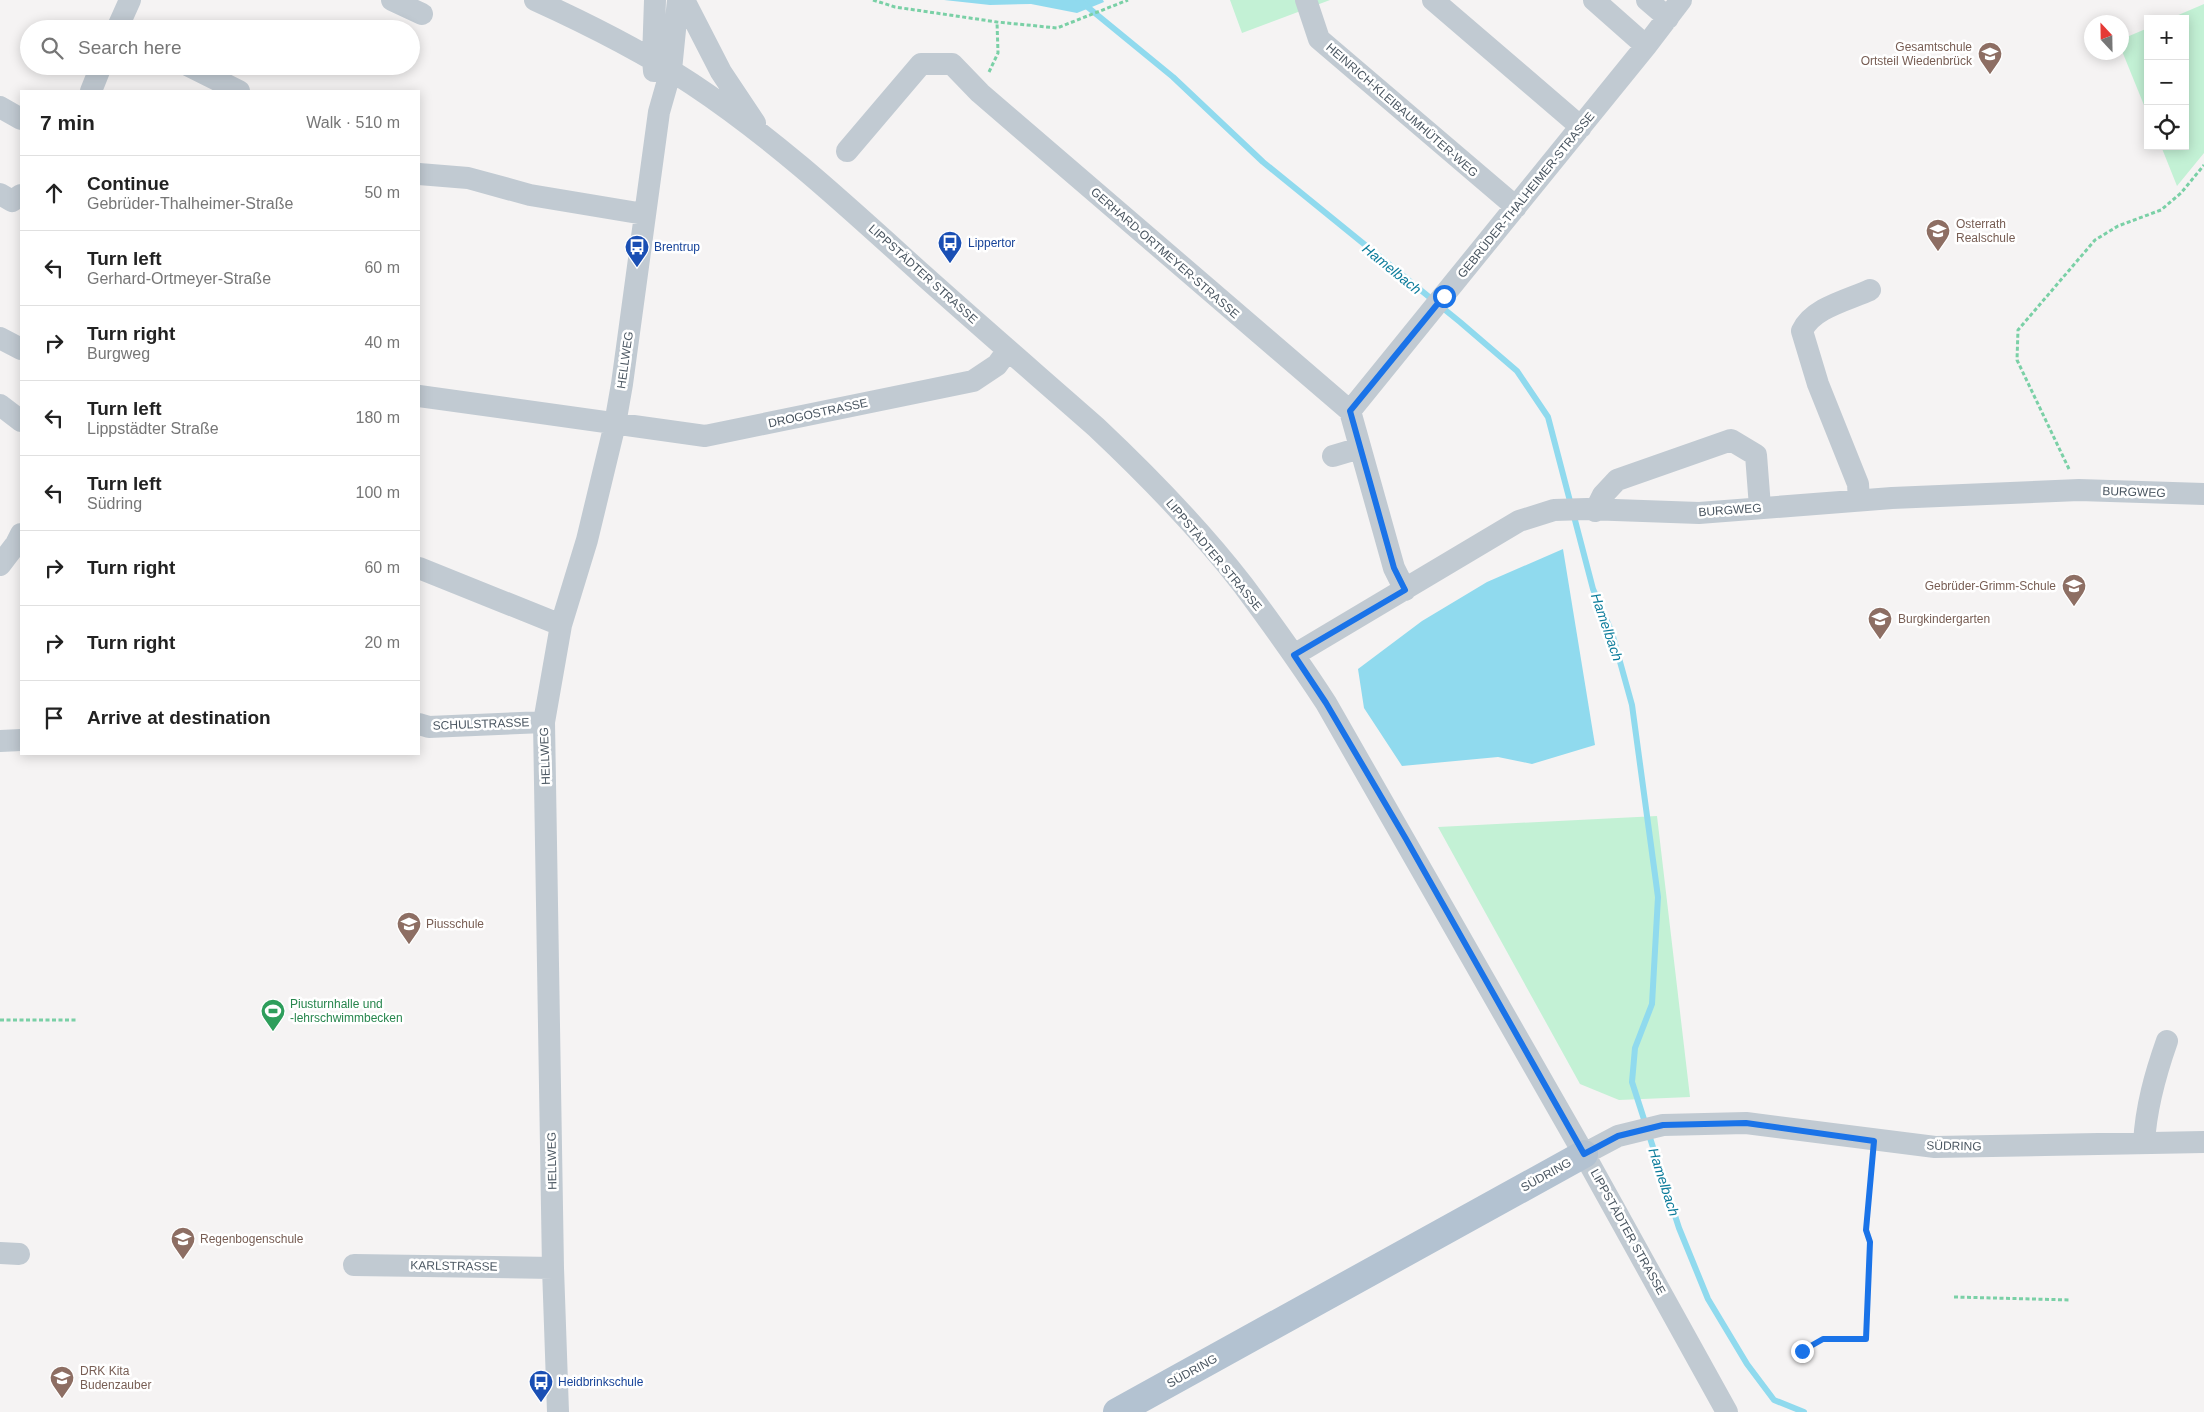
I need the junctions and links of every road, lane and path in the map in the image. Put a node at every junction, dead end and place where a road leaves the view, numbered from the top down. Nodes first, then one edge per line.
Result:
1 (130, 0) edge
2 (392, 0) edge
3 (535, 0) edge
4 (655, 0) edge
5 (678, 0) edge
6 (684, 0) edge
7 (873, 0) edge
8 (1128, 0) edge
9 (1306, 0) edge
10 (1433, 0) edge
11 (1594, 0) edge
12 (1647, 0) edge
13 (1681, 0) edge
14 (422, 14) dead end
15 (1668, 18) junction
16 (122, 20) edge
17 (997, 22) junction
18 (1646, 46) junction
19 (662, 65) junction
20 (97, 75) edge
21 (207, 75) edge
22 (91, 90) edge
23 (237, 90) edge
24 (980, 93) junction
25 (0, 107) edge
26 (20, 118) edge
27 (1581, 127) junction
28 (765, 138) junction
29 (847, 151) dead end
30 (2204, 165) edge
31 (420, 174) edge
32 (0, 194) edge
33 (20, 196) edge
34 (1516, 207) junction
35 (644, 214) junction
36 (1870, 290) dead end
37 (0, 338) edge
38 (20, 348) edge
39 (1008, 350) junction
40 (420, 396) edge
41 (0, 405) edge
42 (1350, 411) junction
43 (20, 420) edge
44 (615, 424) junction
45 (1360, 448) junction
46 (1332, 456) dead end
47 (2079, 490) junction
48 (2204, 494) edge
49 (1859, 500) junction
50 (1760, 508) junction
51 (1591, 510) junction
52 (20, 536) edge
53 (0, 565) edge
54 (420, 568) edge
55 (1405, 590) junction
56 (561, 625) junction
57 (1294, 655) junction
58 (544, 722) junction
59 (420, 724) edge
60 (20, 740) edge
61 (0, 741) edge
62 (0, 1020) edge
63 (77, 1020) dead end
64 (2167, 1041) dead end
65 (1874, 1141) junction
66 (2204, 1142) edge
67 (2144, 1143) junction
68 (1584, 1154) junction
69 (354, 1265) dead end
70 (553, 1268) junction
71 (1954, 1297) dead end
72 (2070, 1300) dead end
73 (1802, 1351) dead end
74 (558, 1412) edge
75 (1117, 1412) edge
76 (1727, 1412) edge

1 - 16 street
2 - 14 street
3 - 19 street, LIPPSTÄDTER STRASSE
4 - 19 street
5 - 19 street
6 - 28 street
7 - 17 path
8 - 17 path
9 - 34 street, HEINRICH-KLEIBAUMHÜTER-WEG
10 - 27 street
11 - 18 street
12 - 15 street
13 - 15 street, GEBRÜDER-THALHEIMER-STRASSE
15 - 18 street, GEBRÜDER-THALHEIMER-STRASSE
17 - 24 path
18 - 27 street, GEBRÜDER-THALHEIMER-STRASSE
19 - 28 street, LIPPSTÄDTER STRASSE
19 - 35 street, HELLWEG
20 - 22 street
21 - 23 street
24 - 29 street, GERHARD-ORTMEYER-STRASSE
24 - 42 street, GERHARD-ORTMEYER-STRASSE
25 - 26 street
27 - 34 street, GEBRÜDER-THALHEIMER-STRASSE
28 - 39 street, LIPPSTÄDTER STRASSE
30 - 47 path
31 - 35 street
32 - 33 street
34 - 42 street, GEBRÜDER-THALHEIMER-STRASSE
35 - 44 street, HELLWEG
36 - 49 street
37 - 38 street
39 - 44 street, DROGOSTRASSE
39 - 57 street, LIPPSTÄDTER STRASSE
40 - 44 street, DROGOSTRASSE
41 - 43 street
42 - 45 street
44 - 56 street, HELLWEG
45 - 46 street
45 - 55 street
47 - 48 street, BURGWEG
47 - 49 street, BURGWEG
49 - 50 street, BURGWEG
50 - 51 street, BURGWEG
50 - 51 street
51 - 55 street, BURGWEG
52 - 53 street
54 - 56 street
55 - 57 street, BURGWEG
56 - 58 street, HELLWEG
57 - 68 street, LIPPSTÄDTER STRASSE
58 - 59 street, SCHULSTRASSE
58 - 70 street, HELLWEG
60 - 61 street
62 - 63 path
64 - 67 street
65 - 67 street, SÜDRING
65 - 68 street, SÜDRING
65 - 73 path
66 - 67 street, SÜDRING
68 - 75 main road, SÜDRING
68 - 76 street, LIPPSTÄDTER STRASSE
69 - 70 street, KARLSTRASSE
70 - 74 street, HELLWEG
71 - 72 path

